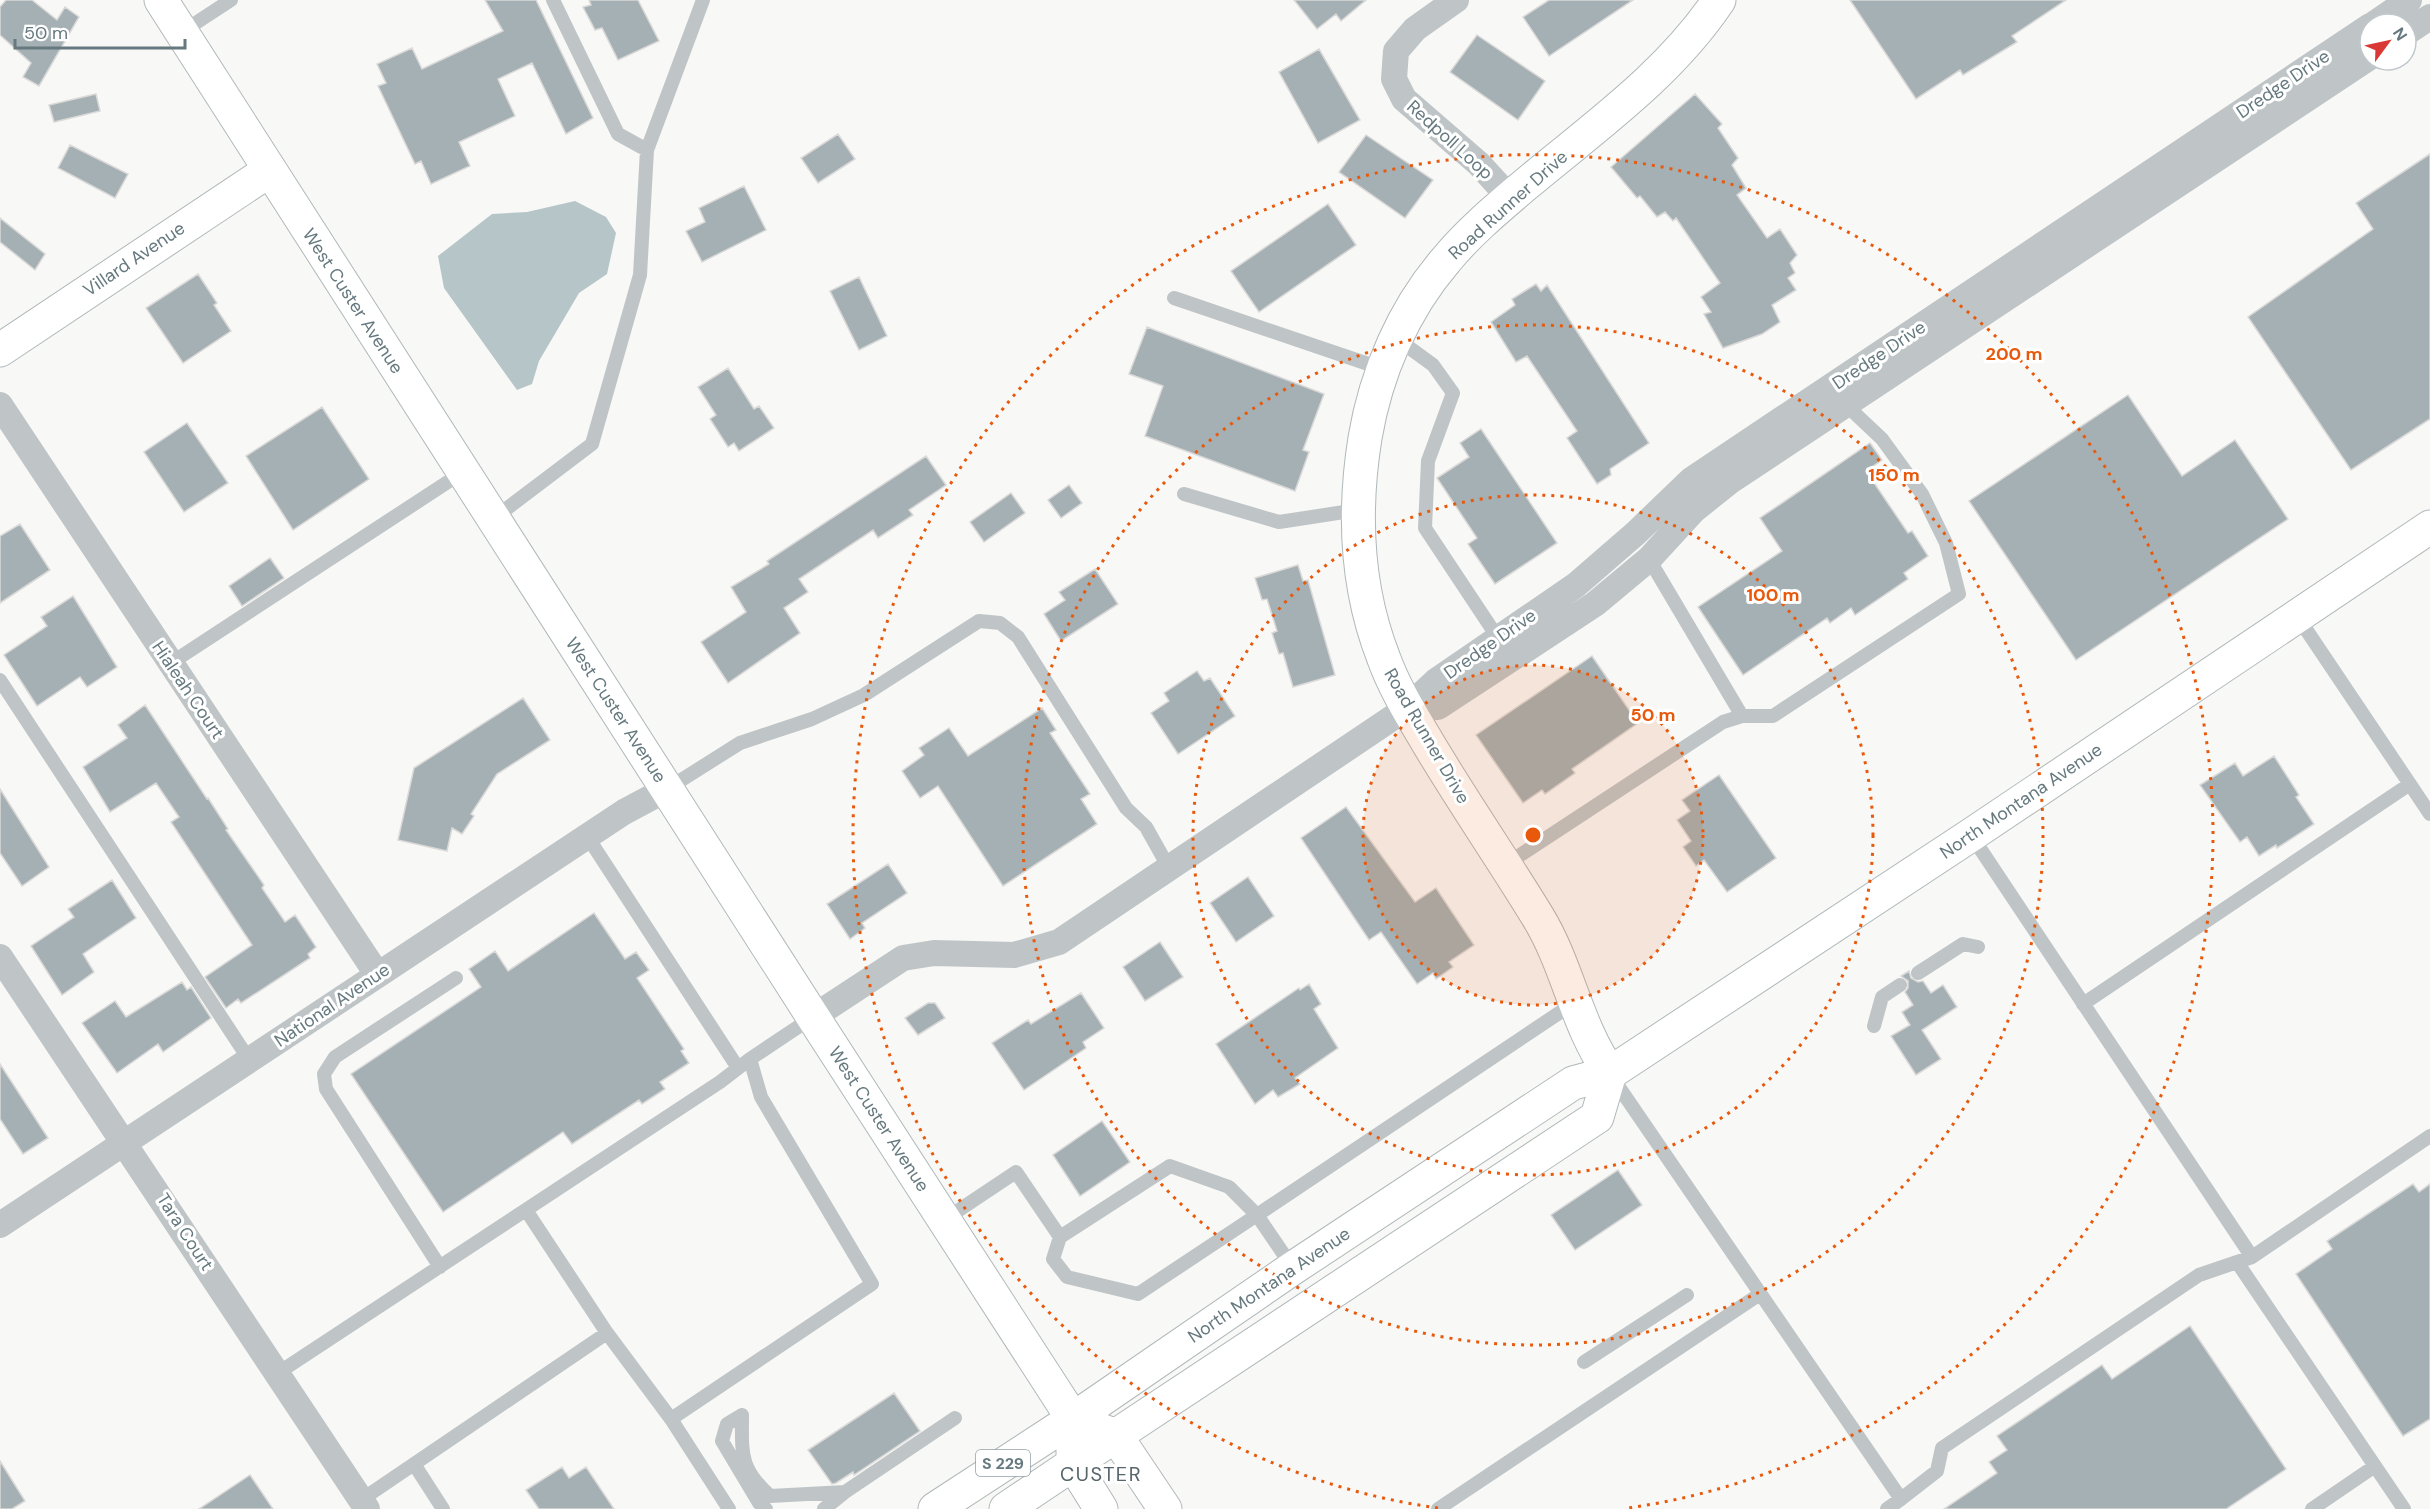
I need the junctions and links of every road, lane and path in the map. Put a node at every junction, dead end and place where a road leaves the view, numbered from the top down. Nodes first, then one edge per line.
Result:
1 (161, 0) edge
2 (231, 0) edge
3 (553, 0) edge
4 (703, 0) edge
5 (1456, 0) edge
6 (1719, 0) edge
7 (2409, 0) edge
8 (2391, 12) edge
9 (182, 32) junction
10 (2358, 34) edge
11 (2358, 65) edge
12 (647, 150) junction
13 (270, 170) junction
14 (1510, 198) junction
15 (1174, 298) dead end
16 (1396, 338) junction
17 (0, 350) edge
18 (1383, 369) junction
19 (0, 405) edge
20 (1846, 405) junction
21 (463, 472) junction
22 (1184, 494) dead end
23 (1357, 510) junction
24 (493, 519) junction
25 (2430, 527) edge
26 (1649, 559) junction
27 (2297, 616) junction
28 (1498, 638) junction
29 (171, 663) junction
30 (0, 680) edge
31 (1407, 708) junction
32 (1742, 716) junction
33 (2410, 784) junction
34 (667, 789) junction
35 (2430, 814) edge
36 (1971, 835) junction
37 (587, 836) junction
38 (1505, 866) junction
39 (1169, 868) junction
40 (1978, 947) dead end
41 (0, 957) edge
42 (377, 974) junction
43 (1918, 974) dead end
44 (456, 978) dead end
45 (1900, 985) dead end
46 (1574, 1003) junction
47 (2083, 1004) junction
48 (813, 1017) junction
49 (1874, 1026) dead end
50 (750, 1059) junction
51 (250, 1061) junction
52 (738, 1068) junction
53 (1610, 1073) junction
54 (2430, 1136) edge
55 (124, 1142) junction
56 (526, 1210) junction
57 (1257, 1215) junction
58 (944, 1220) junction
59 (0, 1225) edge
60 (1060, 1238) junction
61 (2252, 1257) junction
62 (2237, 1262) junction
63 (440, 1267) junction
64 (1293, 1268) junction
65 (1760, 1294) junction
66 (1687, 1295) dead end
67 (607, 1333) junction
68 (1584, 1362) dead end
69 (278, 1373) junction
70 (955, 1418) dead end
71 (671, 1419) junction
72 (1073, 1419) junction
73 (1116, 1436) junction
74 (414, 1464) junction
75 (1073, 1464) junction
76 (2375, 1466) junction
77 (845, 1492) junction
78 (1900, 1500) junction
79 (364, 1504) edge
80 (443, 1509) edge
81 (729, 1509) edge
82 (766, 1509) edge
83 (824, 1509) edge
84 (935, 1509) edge
85 (1006, 1509) edge
86 (1101, 1509) edge
87 (1165, 1509) edge
88 (1438, 1509) edge
89 (1887, 1509) edge
90 (2312, 1509) edge
91 (2403, 1509) edge

1 - 9 main road, West Custer Avenue
2 - 9 lane
3 - 12 lane
4 - 12 lane
5 - 14 street, Redpoll Loop
6 - 14 main road, Road Runner Drive
7 - 8 street, Dredge Drive
9 - 13 main road, West Custer Avenue
10 - 28 street, Dredge Drive
11 - 20 street, Dredge Drive
12 - 24 lane
13 - 17 main road, Villard Avenue
13 - 21 main road, West Custer Avenue
14 - 16 main road, Road Runner Drive
15 - 18 lane
16 - 18 main road, Road Runner Drive
16 - 28 lane
18 - 23 main road, Road Runner Drive
19 - 29 street, Hialeah Court
20 - 26 street, Dredge Drive
20 - 32 lane
21 - 24 main road, West Custer Avenue
21 - 29 lane
22 - 23 lane
23 - 31 main road, Road Runner Drive
24 - 34 main road, West Custer Avenue
25 - 27 main road, North Montana Avenue / S 229
26 - 31 street, Dredge Drive
26 - 32 lane
27 - 33 lane
27 - 36 main road, North Montana Avenue / S 229
28 - 31 street, Dredge Drive
29 - 42 street, Hialeah Court
30 - 51 lane
31 - 38 main road, Road Runner Drive
31 - 39 street, Dredge Drive
32 - 38 lane
33 - 35 lane
33 - 47 lane
34 - 37 street, National Avenue
34 - 39 lane
34 - 48 main road, West Custer Avenue
36 - 47 lane
36 - 53 main road, North Montana Avenue / S 229
37 - 42 street, National Avenue
37 - 52 lane
38 - 46 main road, Road Runner Drive
39 - 48 street, Dredge Drive
40 - 43 lane
41 - 55 street, Tara Court
42 - 51 street, National Avenue
44 - 63 lane
45 - 49 lane
46 - 53 main road, Road Runner Drive
46 - 57 lane
47 - 61 lane
48 - 50 lane
48 - 58 main road, West Custer Avenue
50 - 52 lane
50 - 71 lane
51 - 55 street, National Avenue
52 - 56 lane
53 - 64 main road, North Montana Avenue / S 229
53 - 65 lane
53 - 73 main road, S 229
54 - 61 lane
55 - 59 street, National Avenue
55 - 69 street, Tara Court
56 - 63 lane
56 - 67 lane
57 - 60 lane
57 - 60 lane
57 - 64 lane
58 - 60 lane
58 - 72 main road, West Custer Avenue
61 - 62 lane
62 - 76 lane
62 - 78 lane
63 - 69 lane
64 - 72 main road, North Montana Avenue / S 229
65 - 78 lane
65 - 88 lane
66 - 68 lane
67 - 71 lane
67 - 74 lane
69 - 79 street, Tara Court
70 - 77 lane
71 - 81 lane
72 - 73 main road
72 - 75 main road
72 - 84 main road, North Montana Avenue / S 229
73 - 75 main road, S 229
73 - 87 main road
74 - 79 lane
74 - 80 lane
75 - 85 main road, S 229
75 - 86 main road
76 - 90 lane
76 - 91 lane
77 - 82 lane
77 - 83 lane
78 - 89 lane

